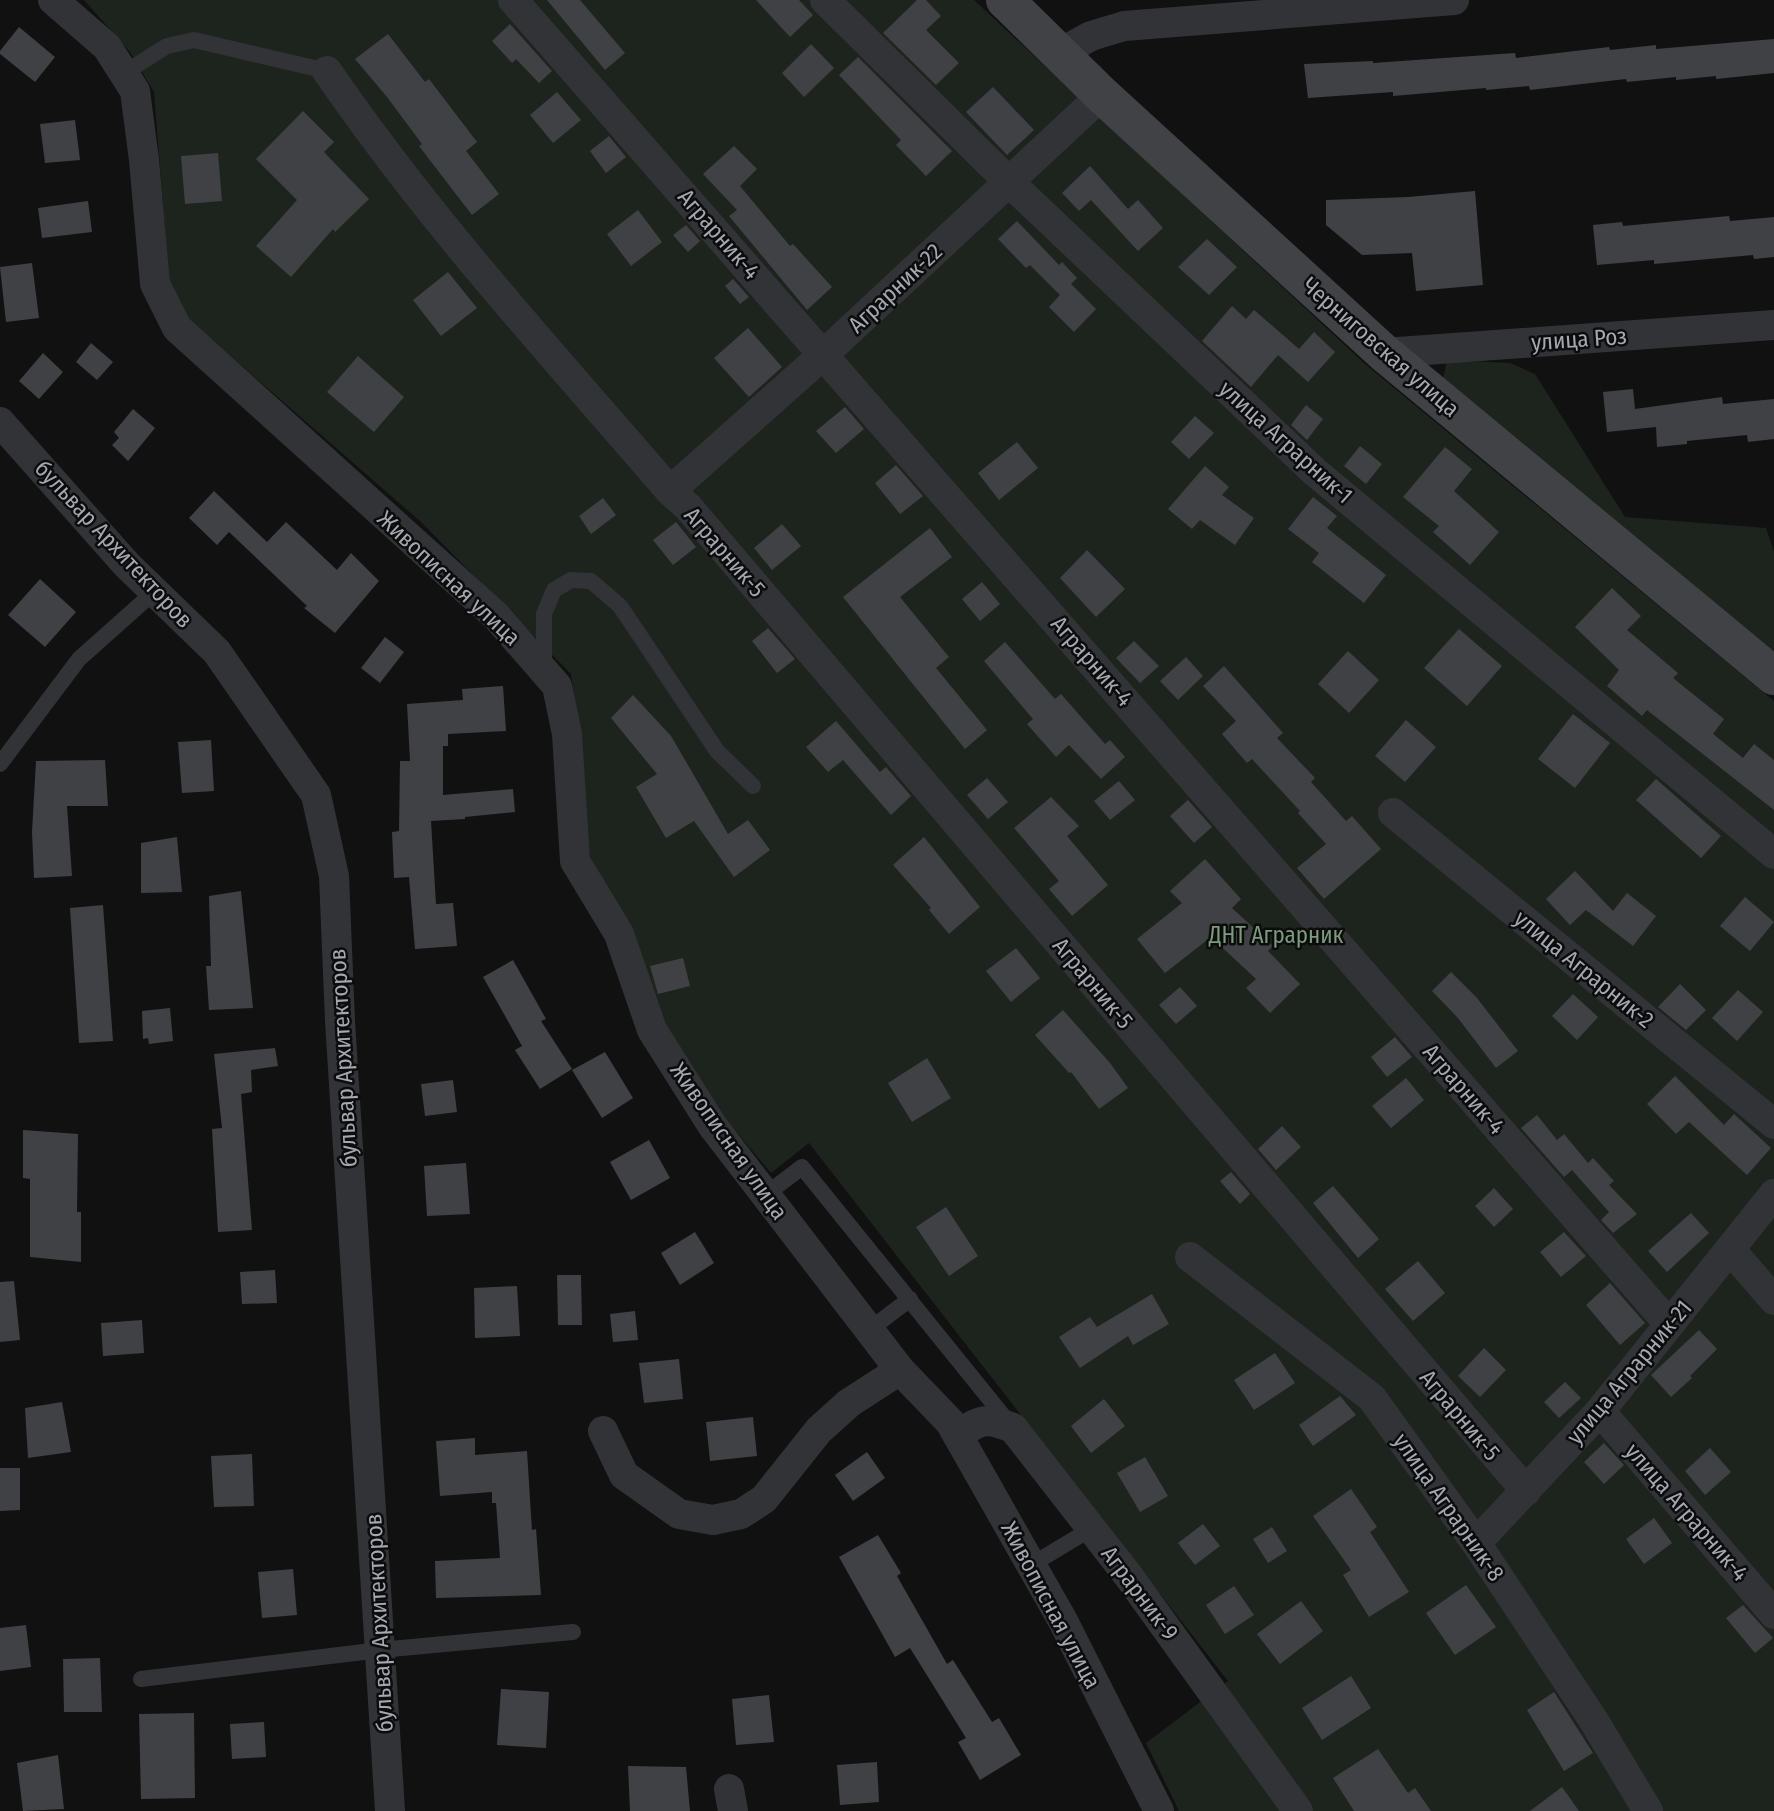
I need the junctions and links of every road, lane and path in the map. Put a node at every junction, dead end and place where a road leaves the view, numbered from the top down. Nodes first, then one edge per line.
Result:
1 (53, 0) edge
2 (513, 0) edge
3 (825, 0) edge
4 (1004, 0) edge
5 (1454, 0) edge
6 (1059, 54) junction
7 (327, 71) joint
8 (124, 73) junction
9 (1102, 95) junction
10 (1009, 182) junction
11 (1774, 325) edge
12 (1384, 352) junction
13 (824, 354) junction
14 (5, 433) edge
15 (677, 485) junction
16 (153, 593) junction
17 (544, 671) junction
18 (1774, 676) edge
19 (0, 764) edge
20 (753, 786) dead end
21 (1394, 813) dead end
22 (1774, 854) edge
23 (1774, 1124) edge
24 (1774, 1194) edge
25 (765, 1195) junction
26 (1730, 1249) junction
27 (1190, 1257) dead end
28 (910, 1299) junction
29 (1774, 1300) edge
30 (1669, 1324) junction
31 (870, 1330) junction
32 (900, 1370) junction
33 (1600, 1411) junction
34 (1013, 1428) junction
35 (603, 1431) dead end
36 (957, 1435) junction
37 (1526, 1491) junction
38 (1091, 1528) junction
39 (1476, 1543) junction
40 (1031, 1565) junction
41 (1774, 1614) edge
42 (573, 1632) dead end
43 (380, 1650) junction
44 (141, 1679) dead end
45 (390, 1811) edge
46 (1159, 1811) edge
47 (1298, 1811) edge
48 (1648, 1811) edge

1 - 8 street, Живописная улица
2 - 13 street, Аграрник-4
3 - 10 street, улица Аграрник-1
4 - 6 street, Черниговская улица
5 - 6 street
6 - 9 street, Черниговская улица
7 - 8 lane
7 - 15 street, Аграрник-5
8 - 17 street, Живописная улица
9 - 10 street, Аграрник-22
9 - 12 street, Черниговская улица
10 - 13 street, Аграрник-22
10 - 22 street, улица Аграрник-1
11 - 12 street, улица Роз
12 - 18 street, Черниговская улица
13 - 15 street, Аграрник-22
13 - 30 street, Аграрник-4
14 - 16 street, бульвар Архитекторов
15 - 37 street, Аграрник-5
16 - 19 lane
16 - 43 street, бульвар Архитекторов
17 - 20 lane
17 - 25 street, Живописная улица
21 - 23 street, улица Аграрник-2
24 - 26 street, улица Аграрник-21
25 - 28 lane
25 - 31 street, Живописная улица
26 - 29 street
26 - 30 street, улица Аграрник-21
27 - 39 street, улица Аграрник-8
28 - 31 lane
28 - 34 lane
30 - 33 street, улица Аграрник-21
31 - 32 street, Живописная улица
32 - 35 street
32 - 36 street, Живописная улица
33 - 37 street, улица Аграрник-21
33 - 41 street, улица Аграрник-4
34 - 36 street
34 - 38 street, Аграрник-9
36 - 40 street, Живописная улица
37 - 39 street, улица Аграрник-21
38 - 40 lane
38 - 47 street, Аграрник-9
39 - 48 street, улица Аграрник-8
40 - 46 street, Живописная улица
42 - 43 lane
43 - 44 lane
43 - 45 street, бульвар Архитекторов

